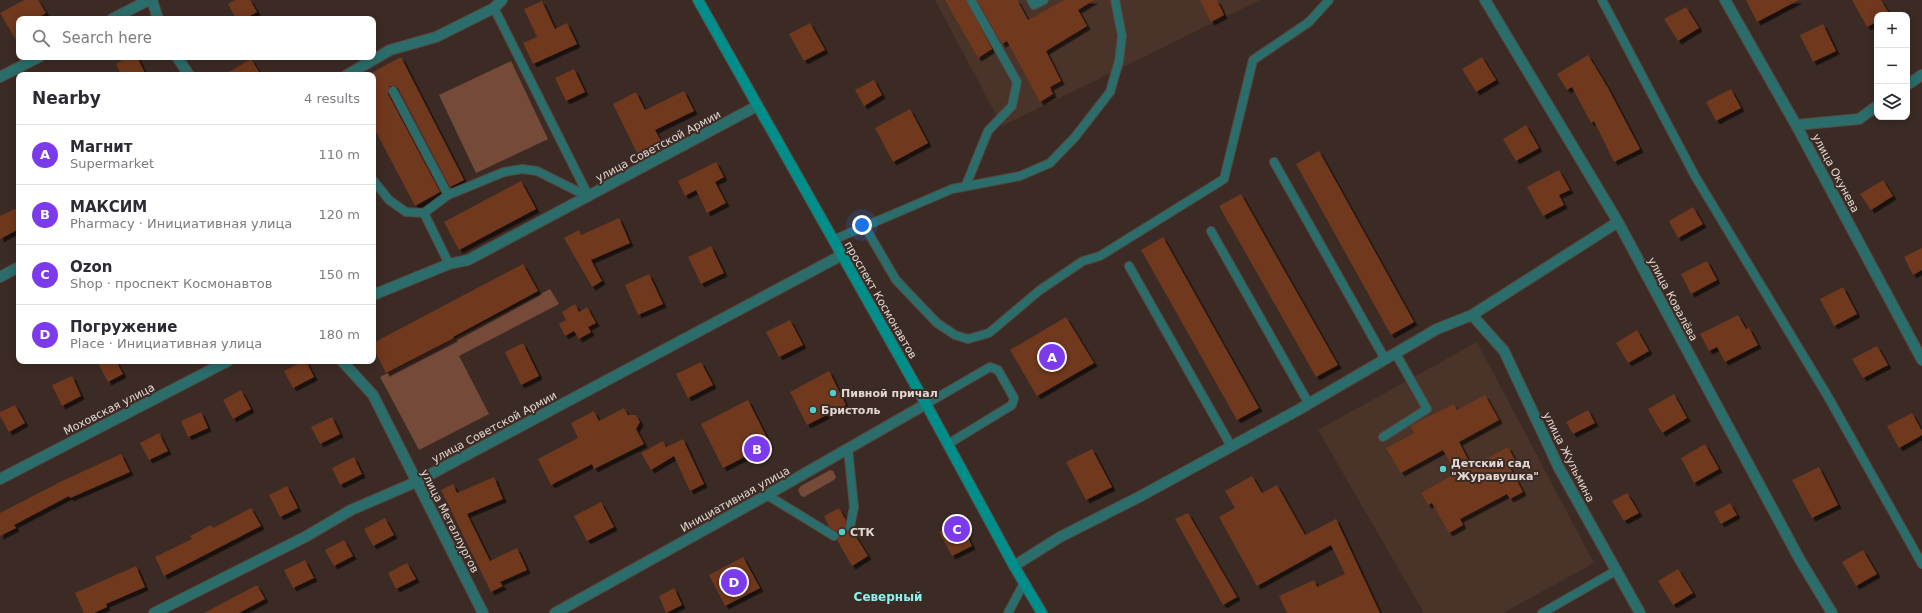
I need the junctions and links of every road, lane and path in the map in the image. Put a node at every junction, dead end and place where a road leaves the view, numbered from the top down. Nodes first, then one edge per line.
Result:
1 (149, 0) edge
2 (152, 0) edge
3 (502, 0) edge
4 (698, 0) edge
5 (971, 0) edge
6 (1031, 0) edge
7 (1044, 0) edge
8 (1115, 0) edge
9 (1328, 0) edge
10 (1485, 0) edge
11 (1602, 0) edge
12 (1725, 0) edge
13 (494, 8) junction
14 (118, 16) edge
15 (157, 16) edge
16 (376, 58) edge
17 (33, 60) edge
18 (179, 60) edge
19 (373, 60) edge
20 (187, 72) edge
21 (352, 72) edge
22 (1922, 75) edge
23 (0, 77) edge
24 (1908, 84) edge
25 (393, 91) dead end
26 (757, 106) junction
27 (1874, 108) edge
28 (1796, 124) junction
29 (1274, 162) dead end
30 (376, 184) edge
31 (966, 185) junction
32 (448, 196) junction
33 (589, 197) junction
34 (424, 213) junction
35 (1618, 222) junction
36 (865, 227) junction
37 (1210, 231) dead end
38 (833, 240) junction
39 (842, 255) junction
40 (449, 264) junction
41 (1129, 266) dead end
42 (16, 269) edge
43 (0, 277) edge
44 (376, 294) edge
45 (1472, 315) junction
46 (1396, 354) junction
47 (1385, 360) junction
48 (1922, 360) edge
49 (222, 364) edge
50 (345, 364) edge
51 (926, 404) junction
52 (1309, 404) junction
53 (1383, 437) dead end
54 (948, 444) junction
55 (1231, 446) junction
56 (848, 449) junction
57 (0, 479) edge
58 (416, 482) junction
59 (767, 496) junction
60 (850, 527) dead end
61 (834, 536) dead end
62 (1922, 564) edge
63 (1014, 566) junction
64 (1617, 570) junction
65 (1024, 582) junction
66 (154, 613) edge
67 (483, 613) edge
68 (555, 613) edge
69 (1008, 613) edge
70 (1042, 613) edge
71 (1542, 613) edge
72 (1640, 613) edge
73 (1832, 613) edge

1 - 14 street
2 - 15 street
3 - 13 street
4 - 26 main road, проспект Космонавтов
5 - 31 lane
6 - 7 lane
8 - 31 lane
9 - 36 lane
10 - 35 street, улица Ковалёва
11 - 62 lane
12 - 28 street, улица Окунева
13 - 16 street
13 - 33 lane
17 - 23 street
18 - 20 street
19 - 21 street
22 - 24 street
25 - 32 lane
26 - 33 street, улица Советской Армии
26 - 38 main road, проспект Космонавтов
27 - 28 street
28 - 48 street, улица Окунева
29 - 47 lane
30 - 34 lane
31 - 36 lane
32 - 33 lane
32 - 34 lane
33 - 40 street, улица Советской Армии
34 - 40 lane
35 - 45 street
35 - 73 street, улица Ковалёва
36 - 38 lane
37 - 52 lane
38 - 39 main road, проспект Космонавтов
39 - 51 main road, проспект Космонавтов
39 - 58 street, улица Советской Армии
40 - 44 street, улица Советской Армии
41 - 55 lane
42 - 43 street
45 - 46 street
45 - 64 street, улица Жульмина
46 - 47 street
46 - 53 lane
47 - 52 street
49 - 57 street, Моховская улица
50 - 58 street, улица Металлургов
51 - 54 main road, проспект Космонавтов
51 - 54 lane
51 - 56 street, Инициативная улица
52 - 55 street
54 - 63 main road, проспект Космонавтов
55 - 63 street
56 - 59 street, Инициативная улица
56 - 60 lane
58 - 66 street, улица Советской Армии
58 - 67 street, улица Металлургов
59 - 61 lane
59 - 68 street, Инициативная улица
63 - 65 main road, проспект Космонавтов
64 - 71 lane
64 - 72 street, улица Жульмина
65 - 69 lane
65 - 70 main road, проспект Космонавтов

